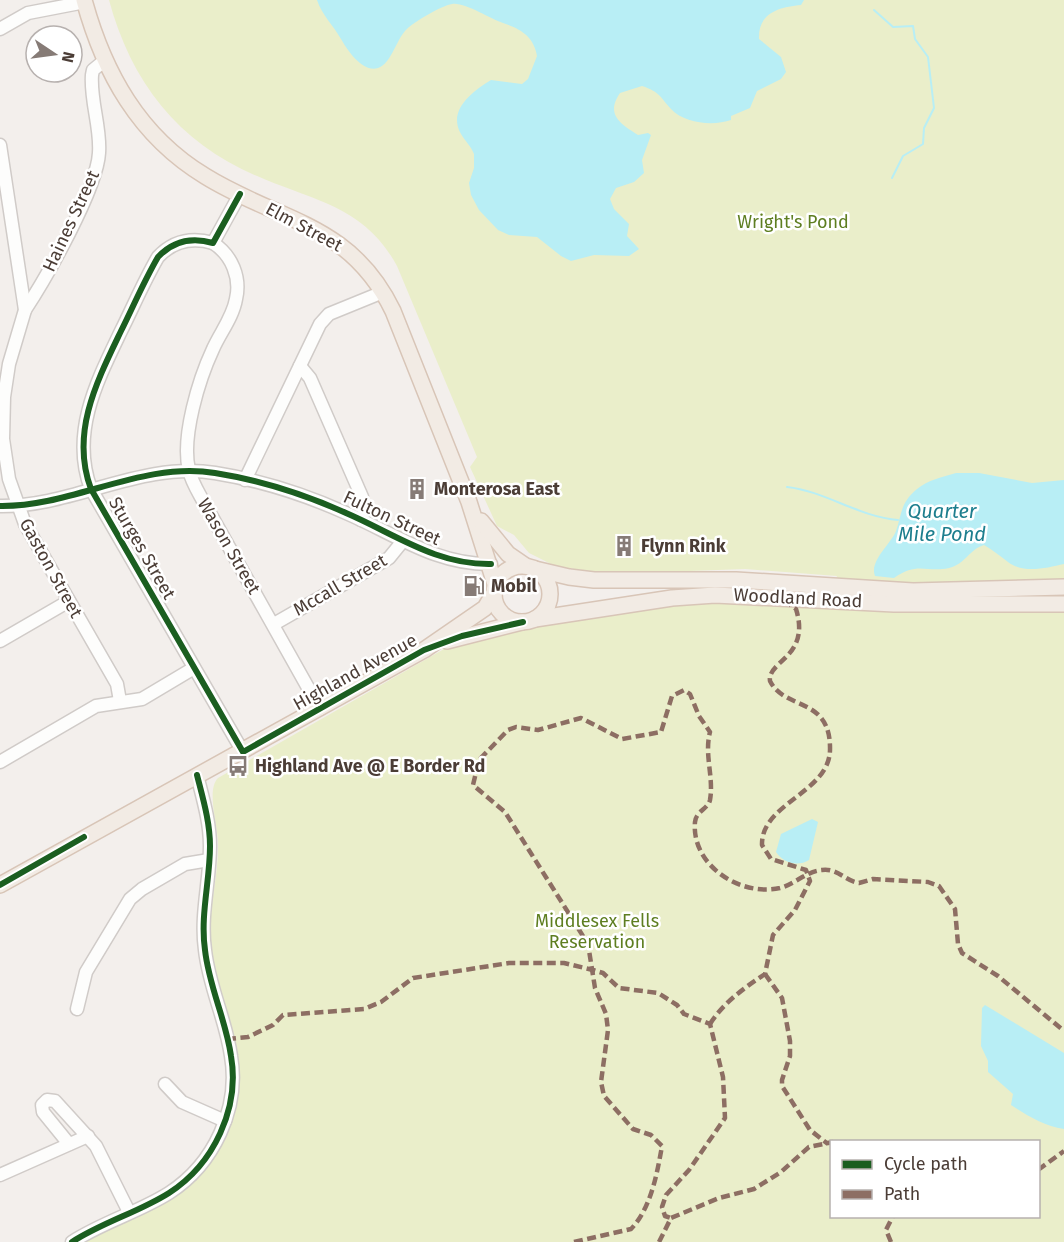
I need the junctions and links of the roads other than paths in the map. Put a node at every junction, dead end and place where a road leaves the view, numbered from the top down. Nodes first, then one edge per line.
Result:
1 (84, 1) edge
2 (0, 29) edge
3 (104, 61) junction
4 (0, 145) edge
5 (240, 194) junction
6 (213, 243) junction
7 (383, 292) junction
8 (25, 310) junction
9 (300, 366) junction
10 (317, 393) junction
11 (285, 395) junction
12 (189, 471) junction
13 (245, 480) junction
14 (91, 489) junction
15 (469, 502) junction
16 (0, 506) edge
17 (17, 506) junction
18 (361, 520) junction
19 (402, 542) junction
20 (491, 564) junction
21 (530, 567) junction
22 (1064, 587) edge
23 (495, 589) junction
24 (861, 595) junction
25 (69, 601) junction
26 (1064, 604) edge
27 (529, 621) junction
28 (274, 624) junction
29 (1, 637) edge
30 (424, 650) junction
31 (194, 668) junction
32 (120, 701) junction
33 (320, 709) junction
34 (243, 752) junction
35 (0, 762) edge
36 (197, 775) junction
37 (209, 860) junction
38 (0, 885) edge
39 (77, 1009) dead end
40 (165, 1084) dead end
41 (225, 1121) junction
42 (88, 1136) junction
43 (69, 1144) junction
44 (0, 1175) edge
45 (129, 1212) junction
46 (72, 1242) edge

1 - 2 street
1 - 3 main road, Elm Street
3 - 5 main road, Elm Street
3 - 8 street, Haines Street
4 - 8 street, Gaston Street
5 - 6 street
5 - 7 main road, Elm Street
6 - 12 street, Wason Street
6 - 14 street, Sturges Street
7 - 9 street
7 - 15 main road, Elm Street
8 - 17 street, Gaston Street
9 - 10 street
9 - 11 street
10 - 11 street
10 - 18 street
11 - 13 street
12 - 13 street, Fulton Street
12 - 14 street, Fulton Street
12 - 28 street, Wason Street
13 - 18 street, Fulton Street
14 - 17 street, Fulton Street
14 - 31 street, Sturges Street
15 - 20 main road, Elm Street
15 - 21 main road, Elm Street
16 - 17 street, Fulton Street
17 - 25 street, Gaston Street
18 - 19 street, Fulton Street
19 - 20 street, Fulton Street
19 - 28 street, Mccall Street
20 - 23 main road, Elm Street
21 - 23 main road
21 - 24 main road, Woodland Road
21 - 27 main road
22 - 24 main road, Woodland Road
23 - 27 main road
23 - 30 main road, Highland Avenue
24 - 26 main road, Woodland Road
24 - 27 main road, Woodland Road
25 - 29 street
25 - 32 street, Gaston Street
27 - 30 main road, Highland Avenue
28 - 33 street, Wason Street
30 - 33 main road, Highland Avenue
31 - 32 street
31 - 34 street, Sturges Street
32 - 35 street
33 - 34 main road, Highland Avenue
34 - 36 main road, Highland Avenue
36 - 37 street
36 - 38 main road, Highland Avenue
37 - 39 street
37 - 41 street
40 - 41 street
41 - 45 street
42 - 43 street
42 - 43 street
42 - 45 street
43 - 44 street
45 - 46 street

